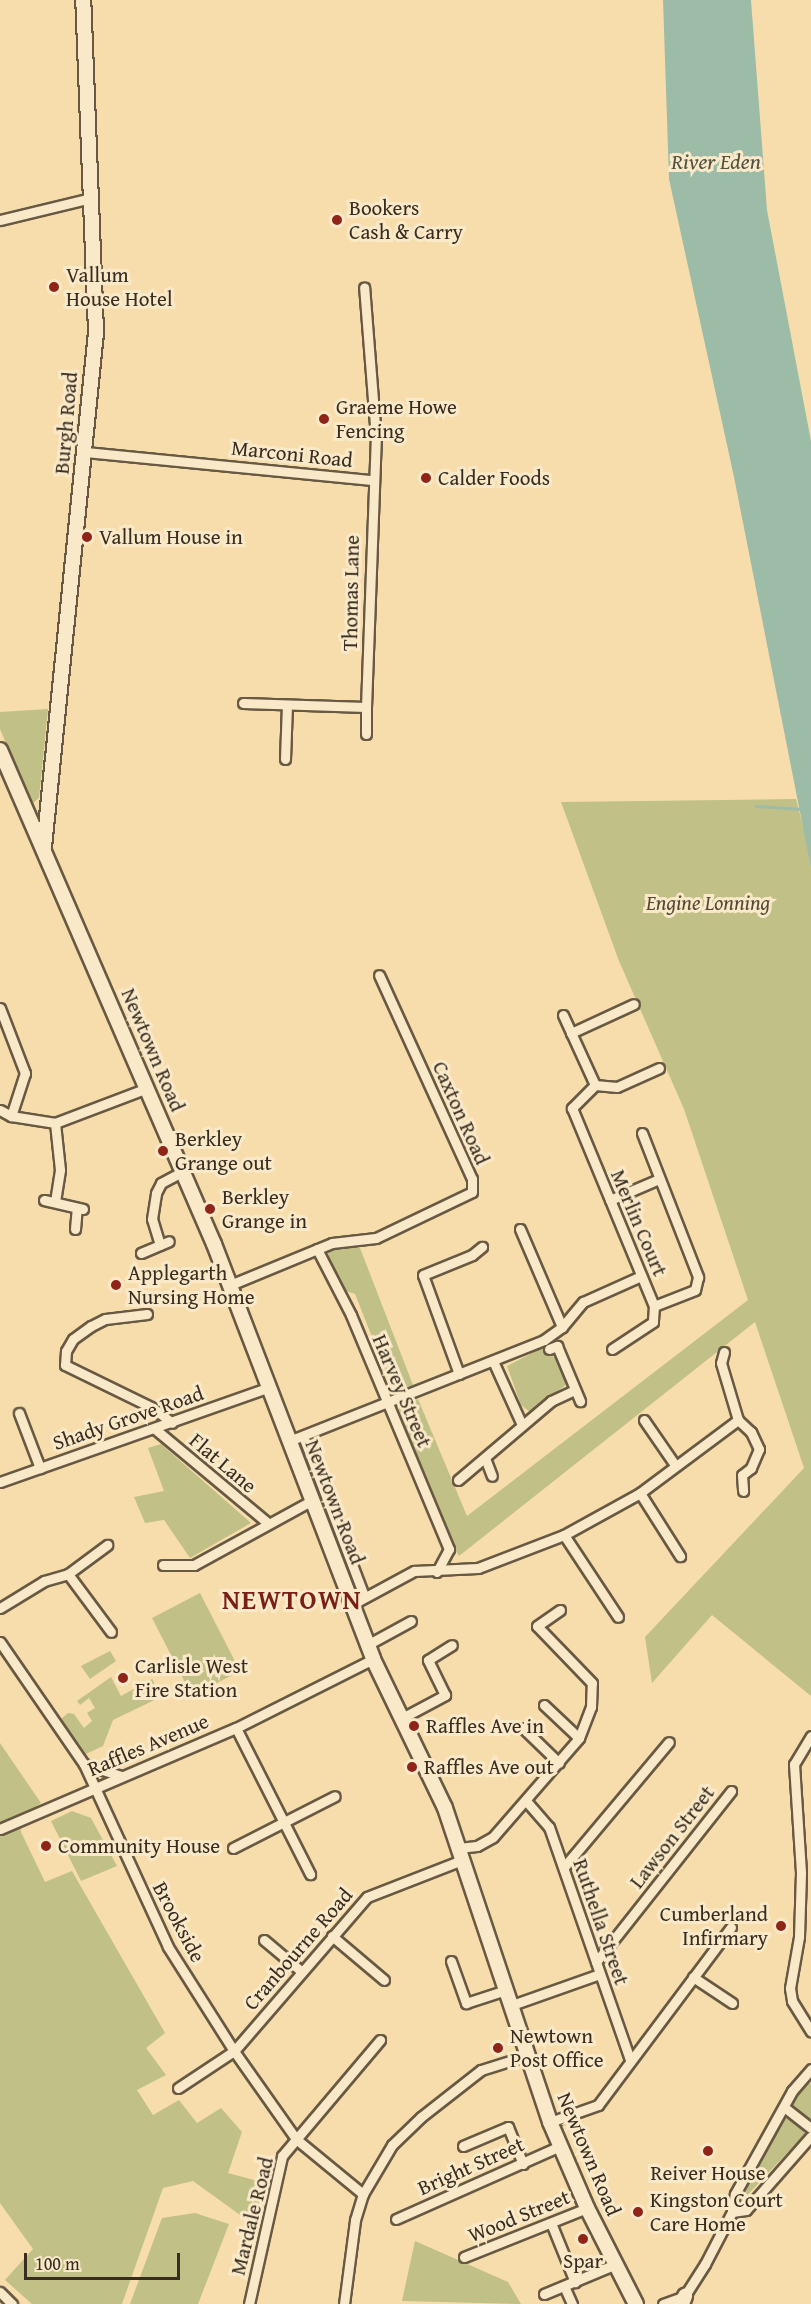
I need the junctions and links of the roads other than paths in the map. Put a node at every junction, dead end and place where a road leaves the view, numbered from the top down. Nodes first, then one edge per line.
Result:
1 (83, 0) edge
2 (91, 198) junction
3 (0, 220) edge
4 (364, 287) dead end
5 (85, 452) junction
6 (373, 480) junction
7 (243, 704) dead end
8 (287, 705) junction
9 (366, 707) junction
10 (366, 734) dead end
11 (0, 750) edge
12 (285, 759) dead end
13 (46, 807) junction
14 (25, 808) junction
15 (44, 848) junction
16 (379, 975) dead end
17 (634, 1004) dead end
18 (0, 1008) edge
19 (563, 1015) dead end
20 (3, 1022) edge
21 (571, 1033) junction
22 (659, 1068) dead end
23 (595, 1085) junction
24 (147, 1088) junction
25 (0, 1110) edge
26 (11, 1116) junction
27 (55, 1123) junction
28 (642, 1133) dead end
29 (182, 1172) junction
30 (658, 1179) junction
31 (44, 1200) dead end
32 (610, 1200) junction
33 (55, 1202) junction
34 (75, 1229) dead end
35 (520, 1229) dead end
36 (482, 1247) dead end
37 (317, 1249) junction
38 (141, 1253) dead end
39 (641, 1275) junction
40 (230, 1285) junction
41 (654, 1306) junction
42 (147, 1314) dead end
43 (562, 1327) junction
44 (549, 1349) dead end
45 (612, 1349) dead end
46 (724, 1352) dead end
47 (493, 1361) junction
48 (459, 1374) junction
49 (267, 1388) junction
50 (575, 1390) junction
51 (580, 1401) dead end
52 (387, 1403) junction
53 (19, 1413) dead end
54 (644, 1420) dead end
55 (738, 1420) junction
56 (172, 1423) junction
57 (522, 1425) junction
58 (155, 1429) junction
59 (303, 1436) junction
60 (289, 1441) junction
61 (485, 1458) junction
62 (675, 1465) junction
63 (40, 1468) junction
64 (492, 1476) dead end
65 (458, 1480) dead end
66 (0, 1482) edge
67 (743, 1491) dead end
68 (640, 1493) junction
69 (311, 1501) junction
70 (269, 1524) junction
71 (564, 1535) junction
72 (107, 1545) dead end
73 (680, 1556) dead end
74 (163, 1565) dead end
75 (437, 1572) junction
76 (68, 1574) junction
77 (85, 1596) junction
78 (364, 1596) junction
79 (76, 1603) dead end
80 (351, 1605) junction
81 (0, 1608) edge
82 (560, 1610) dead end
83 (618, 1617) dead end
84 (411, 1621) dead end
85 (111, 1632) dead end
86 (0, 1642) edge
87 (452, 1645) dead end
88 (368, 1646) junction
89 (373, 1659) junction
90 (544, 1705) dead end
91 (402, 1718) junction
92 (236, 1728) junction
93 (523, 1728) dead end
94 (811, 1736) edge
95 (579, 1738) junction
96 (669, 1742) dead end
97 (559, 1763) junction
98 (84, 1764) junction
99 (121, 1776) junction
100 (94, 1787) junction
101 (731, 1791) dead end
102 (335, 1796) dead end
103 (527, 1802) junction
104 (284, 1823) junction
105 (0, 1829) edge
106 (233, 1848) dead end
107 (460, 1854) junction
108 (564, 1867) junction
109 (310, 1874) dead end
110 (731, 1927) dead end
111 (332, 1936) junction
112 (264, 1940) dead end
113 (451, 1961) dead end
114 (596, 1962) junction
115 (301, 1971) junction
116 (600, 1974) junction
117 (693, 1977) junction
118 (384, 1980) dead end
119 (506, 1990) junction
120 (732, 2002) dead end
121 (512, 2005) junction
122 (811, 2031) edge
123 (380, 2040) dead end
124 (234, 2051) junction
125 (529, 2055) junction
126 (630, 2060) junction
127 (811, 2069) edge
128 (178, 2088) dead end
129 (784, 2107) junction
130 (550, 2122) junction
131 (811, 2128) edge
132 (811, 2136) edge
133 (296, 2139) junction
134 (463, 2146) dead end
135 (560, 2146) junction
136 (523, 2164) junction
137 (363, 2194) junction
138 (587, 2208) junction
139 (732, 2212) junction
140 (396, 2219) dead end
141 (551, 2223) junction
142 (464, 2257) dead end
143 (616, 2264) junction
144 (575, 2282) junction
145 (564, 2286) junction
146 (0, 2292) edge
147 (544, 2294) dead end
148 (682, 2301) edge
149 (12, 2304) edge
150 (249, 2304) edge
151 (344, 2304) edge
152 (572, 2304) edge
153 (636, 2304) edge
154 (663, 2304) edge

1 - 2 main road, Burgh Road
2 - 3 street
2 - 5 main road, Burgh Road
4 - 6 street, Marconi Road
5 - 6 street, Marconi Road
5 - 13 main road, Burgh Road
6 - 9 street, Thomas Lane
7 - 8 street
8 - 9 street
8 - 12 street
9 - 10 street, Thomas Lane
11 - 14 main road, Newtown Road
13 - 14 main road
13 - 15 main road, Burgh Road
14 - 15 main road, Newtown Road
15 - 24 main road, Newtown Road
16 - 37 street, Caxton Road
17 - 21 street
18 - 20 street
19 - 21 street
20 - 26 street
21 - 23 street
22 - 23 street
23 - 32 street, Merlin Court
24 - 27 street
24 - 29 main road, Newtown Road
25 - 26 street
26 - 27 street
27 - 33 street
28 - 30 street
29 - 38 street
29 - 40 main road, Newtown Road
30 - 32 street
30 - 41 street, Merlin Court
31 - 33 street
32 - 39 street, Merlin Court
33 - 34 street
35 - 43 street
36 - 48 street
37 - 40 street, Caxton Road
37 - 52 street, Harvey Street
39 - 41 street, Merlin Court
39 - 43 street
40 - 49 main road, Newtown Road
41 - 45 street, Merlin Court
42 - 56 street
43 - 47 street
44 - 50 street
46 - 55 street
47 - 48 street
47 - 57 street
48 - 52 street
49 - 56 street, Shady Grove Road
49 - 60 main road, Newtown Road
50 - 51 street
50 - 57 street
52 - 59 street
52 - 75 street, Harvey Street
53 - 63 street
54 - 62 street
55 - 62 street
55 - 67 street
56 - 58 street, Shady Grove Road
57 - 61 street
58 - 63 street, Shady Grove Road
58 - 70 street, Flat Lane
59 - 60 street
59 - 78 street
60 - 69 main road, Newtown Road
61 - 64 street
61 - 65 street
62 - 68 street
63 - 66 street, Shady Grove Road
68 - 71 street
68 - 73 street
69 - 70 street
69 - 80 main road, Newtown Road
70 - 74 street
71 - 75 street
71 - 83 street
72 - 76 street
75 - 78 street
76 - 77 street
76 - 81 street
77 - 79 street
77 - 85 street
78 - 80 street
80 - 88 main road, Newtown Road
82 - 95 street, Cranbourne Road
84 - 88 street
86 - 98 street, Brookside
87 - 91 street
88 - 89 main road, Newtown Road
89 - 91 main road, Newtown Road
89 - 92 street, Raffles Avenue
90 - 95 street
91 - 107 main road, Newtown Road
92 - 99 street, Raffles Avenue
92 - 104 street
93 - 97 street
94 - 122 street
95 - 97 street, Cranbourne Road
96 - 108 street
97 - 103 street, Cranbourne Road
98 - 99 street
98 - 100 street, Brookside
99 - 100 street, Raffles Avenue
100 - 105 street, Raffles Avenue
100 - 124 street, Brookside
101 - 114 street, Lawson Street
102 - 104 street
103 - 107 street, Cranbourne Road
103 - 108 street, Ruthella Street
104 - 106 street
104 - 109 street
107 - 111 street, Cranbourne Road
107 - 119 main road, Newtown Road
108 - 114 street, Ruthella Street
110 - 117 street
111 - 115 street, Cranbourne Road
111 - 118 street
112 - 115 street
113 - 119 street
114 - 116 street, Ruthella Street
115 - 124 street, Cranbourne Road
116 - 121 street
116 - 126 street, Ruthella Street
117 - 120 street
117 - 126 street
119 - 121 main road, Newtown Road
121 - 125 main road, Newtown Road
123 - 133 street, Mardale Road
124 - 128 street, Cranbourne Road
124 - 133 street, Brookside
125 - 130 main road, Newtown Road
125 - 137 street
126 - 130 street
127 - 129 street
129 - 131 street
129 - 139 street
130 - 135 main road, Newtown Road
132 - 139 street
133 - 137 street, Brookside
133 - 150 street, Mardale Road
134 - 136 street
135 - 136 street, Bright Street
135 - 138 main road, Newtown Road
136 - 140 street, Bright Street
137 - 151 street
138 - 141 street, Wood Street
138 - 143 main road, Newtown Road
139 - 148 street
141 - 142 street, Wood Street
141 - 144 street
143 - 144 street
143 - 153 main road, Newtown Road
144 - 145 street
145 - 147 street
145 - 152 street
146 - 149 street
148 - 154 street

